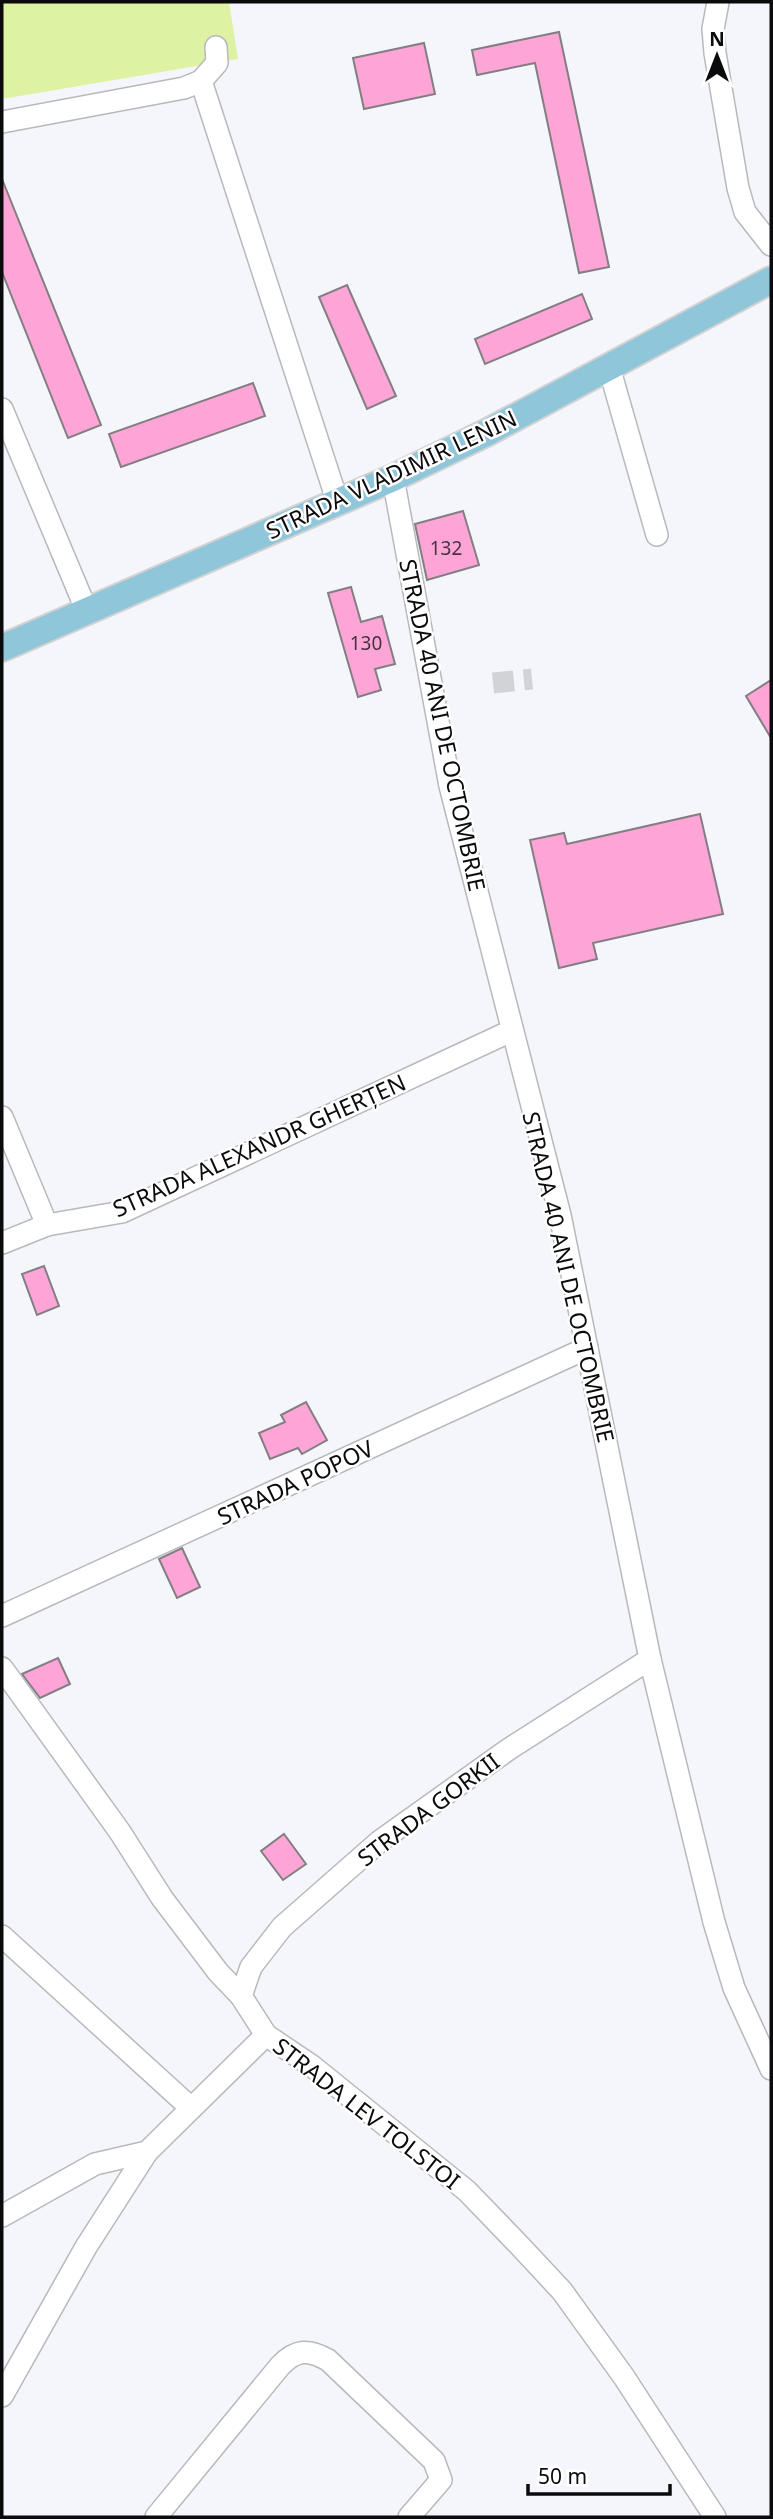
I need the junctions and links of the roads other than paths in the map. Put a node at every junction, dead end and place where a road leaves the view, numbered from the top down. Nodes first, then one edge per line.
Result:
1 (718, 2) edge
2 (216, 47) dead end
3 (201, 81) junction
4 (2, 122) edge
5 (771, 246) edge
6 (771, 280) edge
7 (609, 367) junction
8 (2, 408) edge
9 (393, 478) junction
10 (337, 500) junction
11 (657, 535) dead end
12 (86, 610) junction
13 (2, 648) edge
14 (511, 1031) junction
15 (2, 1117) edge
16 (47, 1225) junction
17 (2, 1243) edge
18 (587, 1348) junction
19 (2, 1616) edge
20 (650, 1659) junction
21 (2, 1668) edge
22 (2, 1936) edge
23 (241, 1996) junction
24 (266, 2035) junction
25 (771, 2069) edge
26 (191, 2108) junction
27 (147, 2152) junction
28 (2, 2216) edge
29 (2, 2396) edge
30 (156, 2517) edge
31 (409, 2517) edge
32 (715, 2517) edge

1 - 5 street
2 - 3 street
3 - 4 street
3 - 10 street
6 - 7 main road, STRADA VLADIMIR LENIN
7 - 9 main road, STRADA VLADIMIR LENIN
7 - 11 street
8 - 12 street
9 - 10 main road, STRADA VLADIMIR LENIN
9 - 14 street, STRADA 40 ANI DE OCTOMBRIE
10 - 12 main road, STRADA VLADIMIR LENIN
12 - 13 main road, STRADA VLADIMIR LENIN
14 - 16 street, STRADA ALEXANDR GHERȚEN
14 - 18 street, STRADA 40 ANI DE OCTOMBRIE
15 - 16 street
16 - 17 street, STRADA ALEXANDR GHERȚEN
18 - 19 street, STRADA POPOV
18 - 20 street, STRADA 40 ANI DE OCTOMBRIE
20 - 23 street, STRADA GORKII
20 - 25 street, STRADA 40 ANI DE OCTOMBRIE
21 - 23 street, STRADA LEV TOLSTOI
22 - 26 street
23 - 24 street, STRADA LEV TOLSTOI
24 - 26 street
24 - 32 street, STRADA LEV TOLSTOI
26 - 27 street
27 - 28 street
27 - 29 street
30 - 31 street

